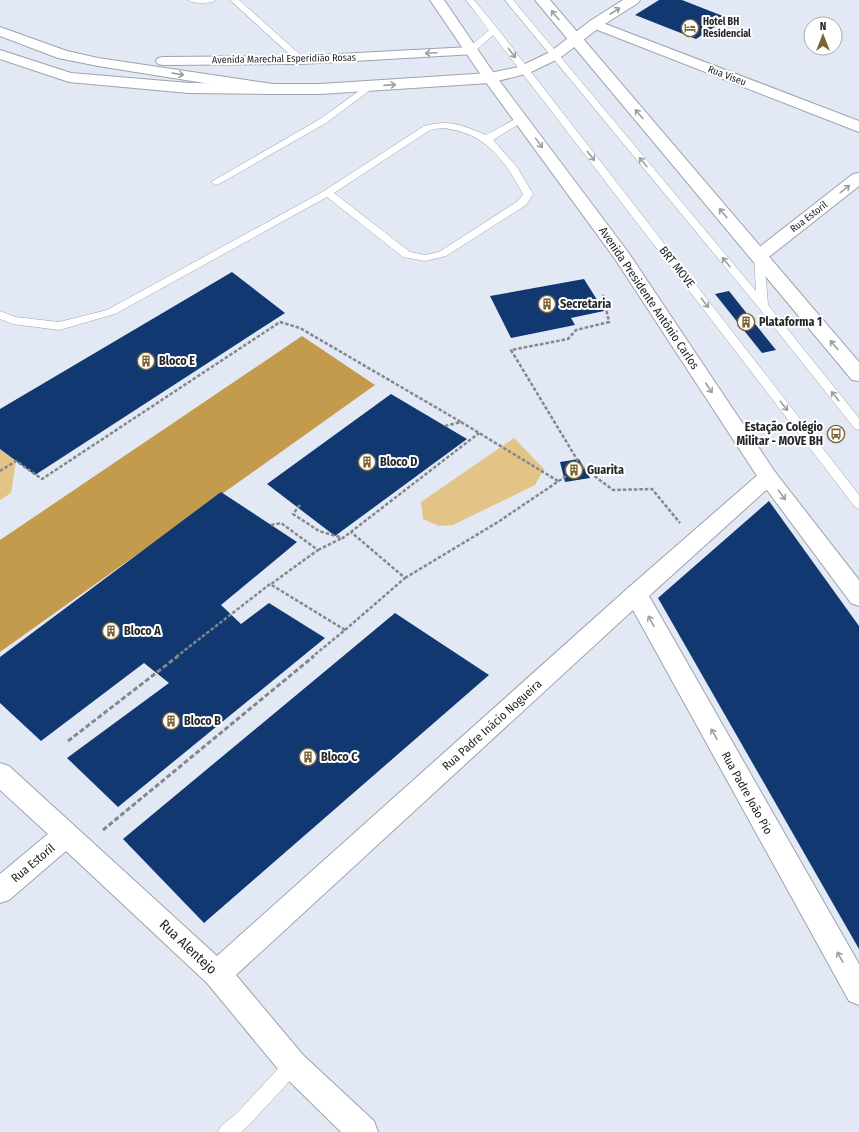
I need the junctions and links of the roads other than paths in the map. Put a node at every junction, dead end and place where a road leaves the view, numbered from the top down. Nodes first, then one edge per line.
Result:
1 (192, 0) edge
2 (212, 0) edge
3 (234, 0) edge
4 (437, 0) edge
5 (470, 0) edge
6 (509, 0) edge
7 (542, 0) edge
8 (633, 0) edge
9 (595, 24) junction
10 (494, 30) junction
11 (0, 31) edge
12 (575, 39) junction
13 (470, 51) junction
14 (0, 54) edge
15 (555, 55) junction
16 (301, 60) junction
17 (98, 62) junction
18 (524, 70) junction
19 (490, 78) junction
20 (370, 86) junction
21 (273, 89) junction
22 (320, 89) junction
23 (521, 119) junction
24 (859, 127) edge
25 (487, 139) junction
26 (859, 178) edge
27 (216, 182) dead end
28 (328, 193) junction
29 (759, 256) junction
30 (763, 306) junction
31 (0, 315) edge
32 (859, 375) edge
33 (859, 426) edge
34 (768, 477) junction
35 (859, 504) edge
36 (636, 594) junction
37 (859, 597) edge
38 (0, 774) edge
39 (74, 842) junction
40 (0, 891) edge
41 (217, 974) junction
42 (859, 991) edge
43 (293, 1065) junction
44 (227, 1132) edge
45 (363, 1132) edge

1 - 2 lane
3 - 16 lane
4 - 13 main road, Avenida Presidente Antônio Carlos
5 - 10 lane, BRT MOVE
6 - 15 lane
12 -> 7 main road
9 -> 8 main road, Avenida Marechal Esperidião Rosas
9 - 12 main road, Avenida Marechal Esperidião Rosas
9 - 24 main road, Rua Viseu
10 - 13 lane
10 -> 18 lane, BRT MOVE
11 - 17 main road, Avenida Marechal Esperidião Rosas
12 - 15 main road, Avenida Marechal Esperidião Rosas
29 -> 12 main road
13 -> 16 main road, Avenida Marechal Esperidião Rosas
13 - 19 main road, Avenida Presidente Antônio Carlos
14 - 21 main road, Avenida Marechal Esperidião Rosas
15 - 18 main road, Avenida Marechal Esperidião Rosas
30 -> 15 lane
16 - 17 main road, Avenida Marechal Esperidião Rosas
16 - 22 main road
17 -> 21 main road, Avenida Marechal Esperidião Rosas
18 - 19 main road, Avenida Marechal Esperidião Rosas
18 -> 35 lane, BRT MOVE
20 -> 19 main road, Avenida Marechal Esperidião Rosas
19 - 23 main road, Avenida Presidente Antônio Carlos
20 - 22 main road, Avenida Marechal Esperidião Rosas
20 - 27 lane
21 - 22 main road, Avenida Marechal Esperidião Rosas
23 - 25 lane
23 -> 34 main road, Avenida Presidente Antônio Carlos
25 - 28 lane
25 - 28 lane
29 -> 26 main road, Rua Estoril
28 - 31 lane
29 - 30 lane
32 -> 29 main road
33 -> 30 lane
34 - 36 main road, Rua Padre Inácio Nogueira
34 -> 37 main road, Avenida Presidente Antônio Carlos
36 - 41 main road, Rua Padre Inácio Nogueira
42 -> 36 main road, Rua Padre João Pio
38 - 39 main road, Rua Alentejo
39 - 40 main road, Rua Estoril
39 - 41 main road, Rua Alentejo
41 - 43 main road, Rua Alentejo
43 - 44 lane
43 - 45 main road, Rua Alentejo

